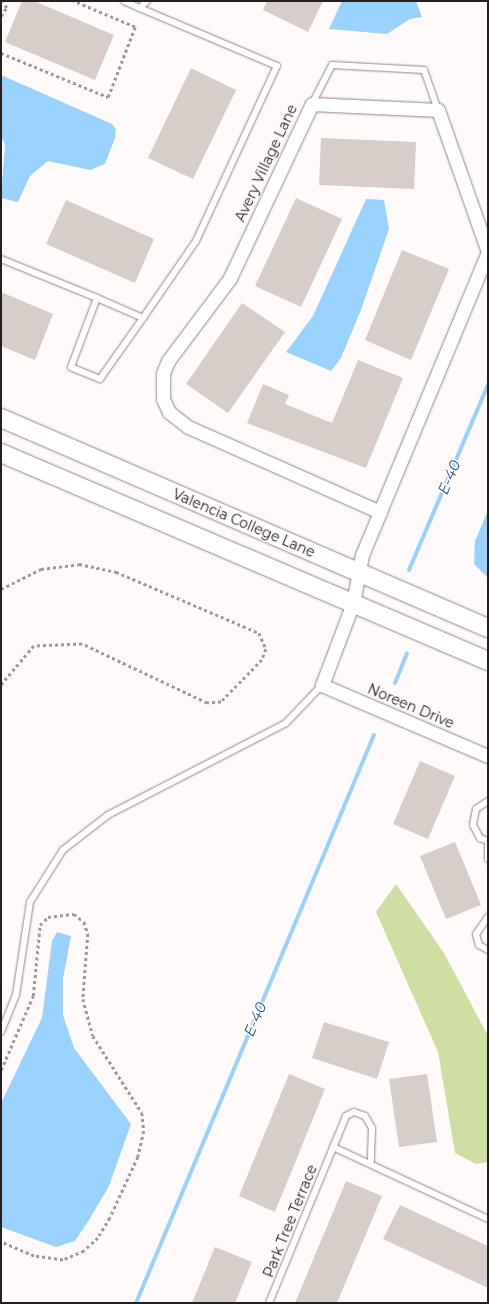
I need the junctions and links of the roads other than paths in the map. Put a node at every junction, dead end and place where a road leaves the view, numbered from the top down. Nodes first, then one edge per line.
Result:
1 (124, 1) edge
2 (147, 1) edge
3 (140, 8) junction
4 (312, 104) junction
5 (438, 110) junction
6 (1, 259) edge
7 (97, 298) junction
8 (143, 318) junction
9 (1, 418) edge
10 (1, 453) edge
11 (380, 512) junction
12 (358, 572) junction
13 (353, 603) junction
14 (488, 628) edge
15 (488, 661) edge
16 (322, 685) junction
17 (488, 756) edge
18 (488, 801) edge
19 (488, 841) edge
20 (488, 860) edge
21 (488, 917) edge
22 (488, 950) edge
23 (1, 1032) edge
24 (333, 1147) junction
25 (372, 1163) junction
26 (488, 1219) edge
27 (269, 1303) edge

1 - 3 lane
2 - 3 lane
3 - 8 lane
4 - 5 street, Avery Village Lane
4 - 5 lane
4 - 11 street, Avery Village Lane
5 - 11 street
6 - 7 lane
7 - 8 lane
7 - 8 lane
9 - 12 street, Valencia College Lane
10 - 13 street
11 - 12 street
12 - 13 street
12 - 14 street, Valencia College Lane
13 - 15 street
13 - 16 street
16 - 17 street, Noreen Drive
16 - 23 lane
18 - 19 lane
19 - 20 lane
21 - 22 lane
24 - 25 lane
24 - 25 lane, Park Tree Terrace
24 - 27 lane, Park Tree Terrace
25 - 26 lane

